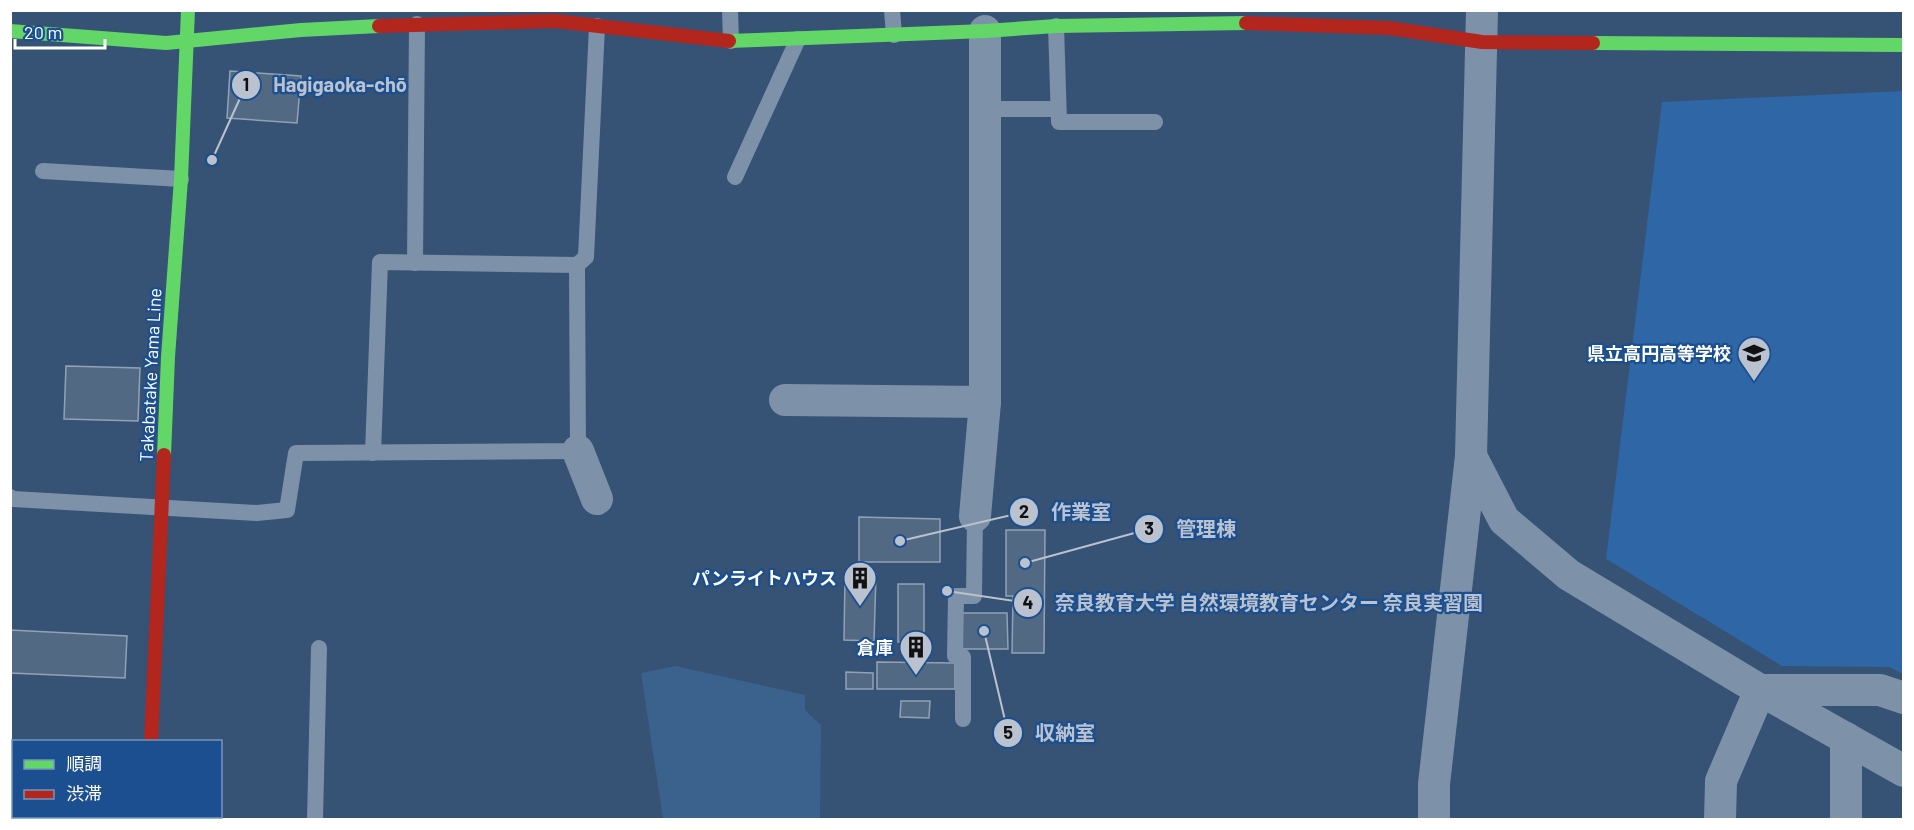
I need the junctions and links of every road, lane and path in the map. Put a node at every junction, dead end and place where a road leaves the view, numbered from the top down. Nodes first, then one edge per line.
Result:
1 (188, 10) edge
2 (730, 10) edge
3 (892, 10) edge
4 (1482, 10) edge
5 (555, 16) edge
6 (985, 21) edge
7 (417, 24) junction
8 (597, 26) junction
9 (1056, 26) junction
10 (10, 31) edge
11 (894, 35) junction
12 (798, 39) junction
13 (731, 41) junction
14 (186, 42) junction
15 (1482, 42) junction
16 (1904, 45) edge
17 (985, 109) junction
18 (1059, 109) junction
19 (1155, 123) dead end
20 (43, 171) dead end
21 (735, 177) dead end
22 (181, 179) junction
23 (415, 263) junction
24 (577, 265) junction
25 (785, 400) dead end
26 (985, 402) junction
27 (578, 451) junction
28 (373, 453) junction
29 (1470, 456) junction
30 (10, 497) edge
31 (597, 499) dead end
32 (161, 508) junction
33 (975, 516) joint
34 (319, 648) dead end
35 (1760, 690) junction
36 (1904, 698) edge
37 (963, 719) dead end
38 (1846, 738) junction
39 (150, 740) edge
40 (1904, 771) edge
41 (315, 819) edge
42 (1434, 819) edge
43 (1720, 819) edge
44 (1846, 819) edge

1 - 14 street, Takabatake Yama Line
2 - 13 lane
3 - 11 lane
4 - 15 street
5 - 7 street
5 - 8 street
6 - 9 street
6 - 11 street
6 - 17 street
7 - 14 street
7 - 23 lane
8 - 13 street
8 - 24 lane
9 - 15 street
9 - 18 lane
10 - 14 street
11 - 12 street
12 - 13 street
12 - 21 lane
14 - 22 street, Takabatake Yama Line
15 - 16 street
15 - 29 street
17 - 18 lane
17 - 26 street
18 - 19 lane
20 - 22 lane
22 - 32 street, Takabatake Yama Line
23 - 24 lane
23 - 28 lane
24 - 27 lane
25 - 26 street
26 - 33 street
27 - 28 lane
27 - 31 street
28 - 32 lane
29 - 35 street
29 - 42 street
30 - 32 lane
32 - 39 street, Takabatake Yama Line
33 - 37 lane
34 - 41 lane
35 - 36 street
35 - 38 street
35 - 43 street
38 - 40 street
38 - 44 street

